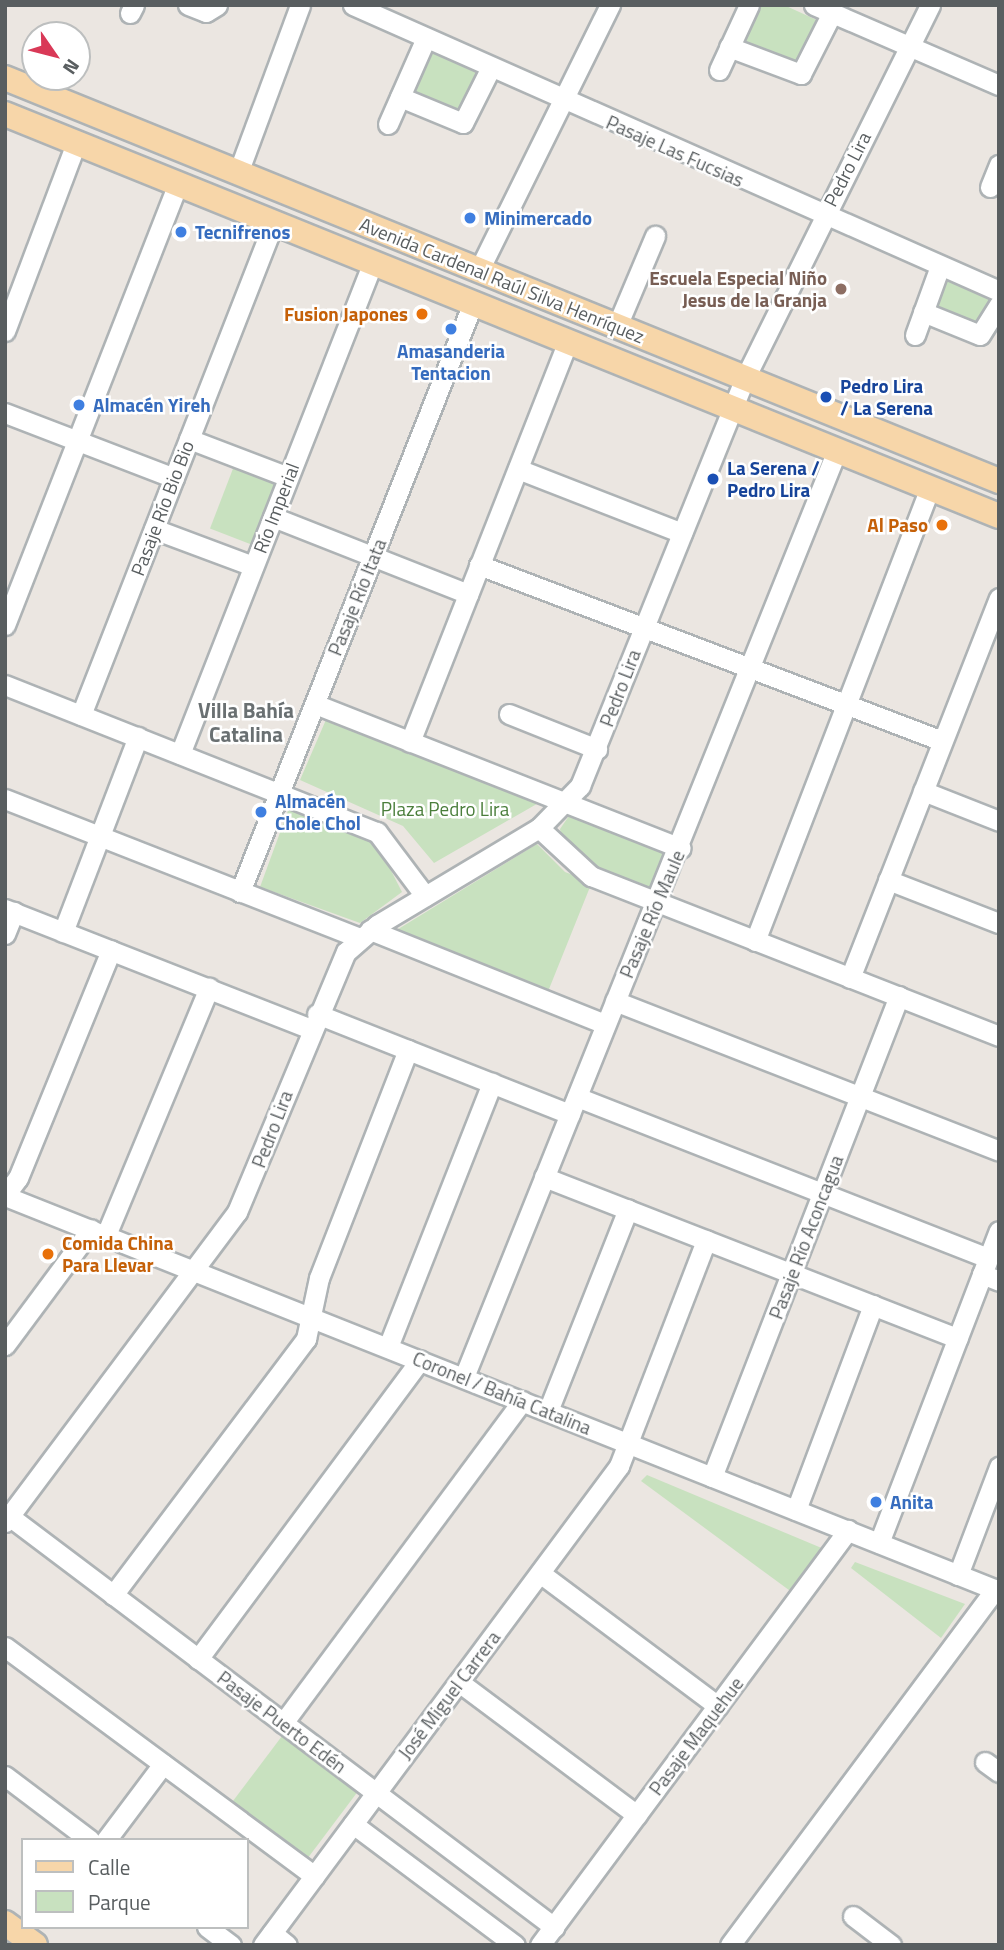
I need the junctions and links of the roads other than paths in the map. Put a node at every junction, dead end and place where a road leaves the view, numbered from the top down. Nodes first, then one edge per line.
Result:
1 (188, 5) edge
2 (217, 5) edge
3 (300, 5) edge
4 (353, 5) edge
5 (610, 5) edge
6 (749, 5) edge
7 (930, 5) edge
8 (823, 9) edge
9 (426, 38) junction
10 (729, 47) junction
11 (908, 48) junction
12 (491, 68) junction
13 (719, 70) dead end
14 (5, 78) edge
15 (999, 85) edge
16 (400, 97) junction
17 (563, 100) junction
18 (5, 114) edge
19 (388, 124) dead end
20 (76, 143) junction
21 (999, 165) edge
22 (238, 173) junction
23 (178, 184) junction
24 (990, 187) dead end
25 (822, 218) junction
26 (274, 222) junction
27 (655, 236) dead end
28 (373, 262) junction
29 (940, 267) junction
30 (479, 270) junction
31 (999, 291) edge
32 (473, 303) junction
33 (999, 304) edge
34 (923, 312) junction
35 (617, 326) junction
36 (5, 331) edge
37 (915, 335) dead end
38 (568, 341) junction
39 (745, 378) junction
40 (732, 407) junction
41 (5, 413) edge
42 (189, 439) junction
43 (77, 441) junction
44 (837, 450) junction
45 (517, 469) junction
46 (288, 477) junction
47 (174, 478) junction
48 (999, 481) edge
49 (930, 488) junction
50 (999, 516) edge
51 (273, 517) junction
52 (154, 529) junction
53 (682, 533) junction
54 (373, 557) junction
55 (480, 565) junction
56 (253, 566) junction
57 (468, 594) junction
58 (999, 598) edge
59 (5, 625) edge
60 (644, 628) junction
61 (751, 669) junction
62 (5, 685) edge
63 (315, 704) junction
64 (847, 705) junction
65 (509, 713) dead end
66 (81, 715) junction
67 (138, 737) junction
68 (942, 741) junction
69 (410, 742) junction
70 (597, 749) junction
71 (180, 754) junction
72 (923, 791) junction
73 (280, 793) junction
74 (5, 799) edge
75 (568, 804) junction
76 (999, 821) edge
77 (539, 828) junction
78 (100, 836) junction
79 (681, 848) junction
80 (888, 880) junction
81 (240, 892) junction
82 (425, 896) junction
83 (656, 902) junction
84 (9, 910) edge
85 (999, 923) edge
86 (63, 932) junction
87 (5, 934) edge
88 (364, 934) junction
89 (755, 941) junction
90 (111, 950) junction
91 (850, 978) junction
92 (209, 988) junction
93 (898, 996) junction
94 (615, 1001) junction
95 (314, 1021) junction
96 (606, 1024) junction
97 (999, 1036) edge
98 (408, 1050) junction
99 (492, 1083) junction
100 (860, 1096) junction
101 (573, 1105) junction
102 (999, 1151) edge
103 (544, 1177) junction
104 (822, 1193) junction
105 (5, 1195) edge
106 (628, 1209) junction
107 (999, 1231) edge
108 (98, 1232) junction
109 (706, 1240) junction
110 (193, 1270) junction
111 (990, 1271) edge
112 (792, 1273) junction
113 (873, 1305) junction
114 (312, 1317) junction
115 (958, 1338) junction
116 (5, 1345) edge
117 (388, 1347) junction
118 (420, 1360) junction
119 (464, 1377) junction
120 (522, 1401) junction
121 (548, 1411) junction
122 (630, 1444) junction
123 (999, 1467) edge
124 (712, 1476) junction
125 (796, 1510) junction
126 (7, 1519) edge
127 (848, 1530) junction
128 (879, 1543) junction
129 (540, 1573) junction
130 (958, 1574) junction
131 (997, 1590) edge
132 (113, 1595) junction
133 (5, 1647) edge
134 (198, 1659) junction
135 (458, 1682) junction
136 (718, 1706) junction
137 (283, 1723) junction
138 (163, 1764) junction
139 (5, 1776) edge
140 (376, 1793) junction
141 (637, 1815) junction
142 (353, 1824) junction
143 (87, 1838) edge
144 (108, 1838) edge
145 (314, 1876) junction
146 (853, 1916) dead end
147 (5, 1923) edge
148 (210, 1929) edge
149 (35, 1938) edge
150 (546, 1939) edge
151 (274, 1941) edge
152 (231, 1945) edge
153 (515, 1945) edge
154 (730, 1945) edge
155 (891, 1945) edge

1 - 2 street
3 - 22 street
4 - 9 street, Pasaje Las Fucsias
5 - 17 street
6 - 10 street
7 - 11 street, Pedro Lira
8 - 10 street
8 - 11 street
9 - 12 street, Pasaje Las Fucsias
9 - 16 street
10 - 13 street
11 - 15 street
11 - 25 street, Pedro Lira
12 - 16 street
12 - 17 street, Pasaje Las Fucsias
14 - 22 main road, Avenida Cardenal Raúl Silva Henríquez
16 - 19 street
17 - 25 street, Pasaje Las Fucsias
17 - 30 street
18 - 20 main road, Avenida Cardenal Raúl Silva Henríquez
20 - 23 main road, Avenida Cardenal Raúl Silva Henríquez
20 - 36 street
21 - 24 street
22 - 30 main road, Avenida Cardenal Raúl Silva Henríquez
23 - 26 main road, Avenida Cardenal Raúl Silva Henríquez
23 - 43 street
25 - 29 street, Pasaje Las Fucsias
25 - 39 street, Pedro Lira
26 - 28 main road, Avenida Cardenal Raúl Silva Henríquez
26 - 42 street, Pasaje Río Bio Bio
27 - 35 street
28 - 32 main road, Avenida Cardenal Raúl Silva Henríquez
28 - 46 street, Río Imperial
29 - 31 street, Pasaje Las Fucsias
29 - 34 street
30 - 35 main road, Avenida Cardenal Raúl Silva Henríquez
32 - 38 main road, Avenida Cardenal Raúl Silva Henríquez
32 - 54 street, Pasaje Río Itata
33 - 34 street
34 - 37 street
35 - 39 main road, Avenida Cardenal Raúl Silva Henríquez
38 - 40 main road, Avenida Cardenal Raúl Silva Henríquez
38 - 45 street
39 - 40 street, Pedro Lira
39 - 48 main road, Avenida Cardenal Raúl Silva Henríquez
40 - 44 main road, Avenida Cardenal Raúl Silva Henríquez
40 - 53 street, Pedro Lira
41 - 43 street
42 - 46 street
42 - 47 street, Pasaje Río Bio Bio
43 - 47 street
43 - 59 street
44 - 49 main road, Avenida Cardenal Raúl Silva Henríquez
44 - 61 street, Pasaje Río Maule
45 - 53 street
45 - 55 street
46 - 51 street, Río Imperial
47 - 52 street, Pasaje Río Bio Bio
49 - 50 main road, Avenida Cardenal Raúl Silva Henríquez
49 - 64 street
51 - 54 street
51 - 56 street, Río Imperial
52 - 56 street
52 - 66 street, Pasaje Río Bio Bio
53 - 60 street, Pedro Lira
54 - 57 street
54 - 63 street, Pasaje Río Itata
55 - 57 street
55 - 60 street
56 - 71 street, Río Imperial
57 - 69 street
58 - 68 street
60 - 61 street
60 - 70 street, Pedro Lira
61 - 64 street
61 - 79 street, Pasaje Río Maule
62 - 66 street
63 - 69 street
63 - 73 street, Pasaje Río Itata
64 - 68 street
64 - 89 street
65 - 70 street
66 - 67 street
67 - 71 street
67 - 78 street
68 - 72 street
69 - 75 street
70 - 75 street, Pedro Lira
71 - 73 street
72 - 76 street
72 - 80 street
73 - 81 street, Pasaje Río Itata
73 - 82 street
74 - 78 street
75 - 77 street, Pedro Lira
75 - 79 street
77 - 82 street, Pedro Lira
77 - 83 street
78 - 81 street
78 - 86 street
79 - 83 street, Pasaje Río Maule
80 - 85 street
80 - 91 street
81 - 88 street
82 - 88 street, Pedro Lira
83 - 89 street
83 - 94 street, Pasaje Río Maule
84 - 86 street
84 - 87 street
86 - 90 street
88 - 95 street, Pedro Lira
88 - 96 street
89 - 91 street
90 - 92 street
90 - 105 street
91 - 93 street
92 - 95 street
92 - 108 street
93 - 97 street
93 - 100 street, Pasaje Río Aconcagua
94 - 96 street, Pasaje Río Maule
94 - 100 street
95 - 98 street
95 - 110 street, Pedro Lira
96 - 101 street, Pasaje Río Maule
98 - 99 street
98 - 114 street
99 - 101 street
99 - 117 street
100 - 102 street
100 - 104 street, Pasaje Río Aconcagua
101 - 103 street, Pasaje Río Maule
101 - 104 street
103 - 106 street
103 - 119 street, Pasaje Río Maule
104 - 111 street
104 - 112 street, Pasaje Río Aconcagua
105 - 108 street, Coronel / Bahía Catalina
106 - 109 street
106 - 121 street
107 - 111 street
108 - 110 street, Coronel / Bahía Catalina
108 - 116 street
109 - 112 street
109 - 122 street, José Miguel Carrera
110 - 114 street, Coronel / Bahía Catalina
110 - 126 street, Pedro Lira
111 - 115 street
112 - 113 street
112 - 124 street, Pasaje Río Aconcagua
113 - 115 street
113 - 125 street
114 - 117 street, Coronel / Bahía Catalina
114 - 132 street
115 - 128 street
117 - 118 street, Coronel / Bahía Catalina
118 - 119 street, Coronel / Bahía Catalina
118 - 134 street
119 - 120 street, Coronel / Bahía Catalina
120 - 121 street, Coronel / Bahía Catalina
120 - 137 street
121 - 122 street, Coronel / Bahía Catalina
122 - 124 street, Coronel / Bahía Catalina
122 - 129 street, José Miguel Carrera
123 - 130 street
124 - 125 street, Coronel / Bahía Catalina
125 - 127 street, Coronel / Bahía Catalina
126 - 132 street, Pasaje Puerto Edén
127 - 128 street, Coronel / Bahía Catalina
127 - 136 street, Pasaje Maquehue
128 - 130 street, Coronel / Bahía Catalina
129 - 135 street, José Miguel Carrera
129 - 136 street
130 - 131 street, Coronel / Bahía Catalina
131 - 154 street
132 - 134 street, Pasaje Puerto Edén
133 - 138 street
134 - 137 street, Pasaje Puerto Edén
135 - 140 street, José Miguel Carrera
135 - 141 street
136 - 141 street, Pasaje Maquehue
137 - 140 street, Pasaje Puerto Edén
138 - 144 street
138 - 145 street
139 - 143 street
140 - 142 street, José Miguel Carrera
140 - 150 street, Pasaje Puerto Edén
141 - 150 street, Pasaje Maquehue
142 - 145 street, José Miguel Carrera
142 - 153 street
145 - 151 street, José Miguel Carrera
146 - 155 street
147 - 149 main road
148 - 152 street

